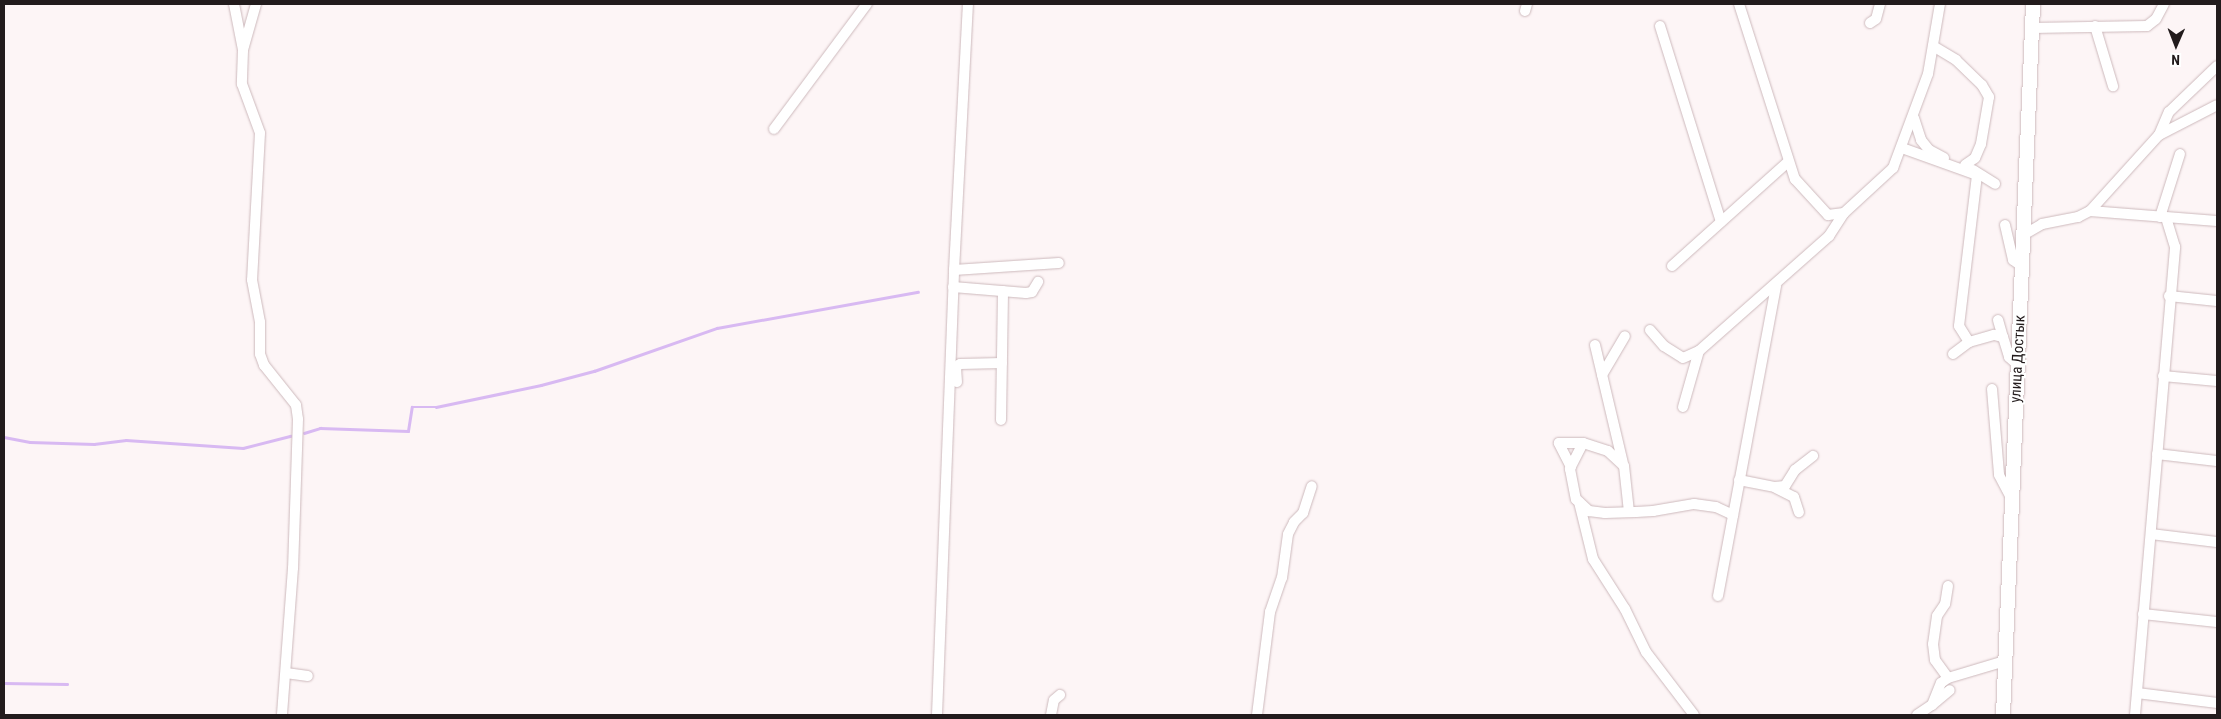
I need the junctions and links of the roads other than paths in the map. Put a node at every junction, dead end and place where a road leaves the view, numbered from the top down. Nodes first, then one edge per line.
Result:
1 (234, 4) edge
2 (256, 4) edge
3 (867, 4) edge
4 (968, 4) edge
5 (1739, 4) edge
6 (1880, 4) edge
7 (1940, 4) edge
8 (2033, 4) edge
9 (2164, 4) edge
10 (1870, 23) dead end
11 (1660, 26) dead end
12 (2095, 26) junction
13 (2032, 28) junction
14 (1933, 46) junction
15 (243, 50) junction
16 (2217, 66) edge
17 (2112, 86) dead end
18 (2217, 104) edge
19 (1914, 118) junction
20 (774, 129) dead end
21 (2159, 135) junction
22 (1902, 148) junction
23 (2180, 154) dead end
24 (1788, 162) junction
25 (1965, 165) junction
26 (1977, 175) junction
27 (1995, 184) dead end
28 (2090, 211) junction
29 (1844, 213) junction
30 (2163, 217) junction
31 (2217, 220) edge
32 (1720, 222) junction
33 (2005, 225) dead end
34 (2024, 234) junction
35 (1060, 263) dead end
36 (1672, 266) dead end
37 (2023, 267) junction
38 (954, 270) junction
39 (1038, 282) dead end
40 (1776, 285) junction
41 (953, 287) junction
42 (1003, 291) junction
43 (2169, 296) junction
44 (2217, 301) edge
45 (1998, 320) dead end
46 (1650, 330) dead end
47 (1625, 336) dead end
48 (2003, 337) junction
49 (1969, 342) junction
50 (1595, 345) dead end
51 (1699, 351) junction
52 (1953, 354) dead end
53 (1684, 358) junction
54 (1002, 363) junction
55 (1697, 365) junction
56 (2018, 365) junction
57 (953, 369) junction
58 (1602, 375) junction
59 (2163, 376) junction
60 (957, 382) dead end
61 (2217, 382) edge
62 (1992, 389) dead end
63 (1683, 407) dead end
64 (1001, 420) dead end
65 (1584, 443) junction
66 (2157, 454) junction
67 (1813, 456) dead end
68 (2217, 461) edge
69 (1624, 466) junction
70 (1571, 467) junction
71 (1739, 480) junction
72 (1312, 486) dead end
73 (1780, 486) junction
74 (2012, 499) junction
75 (1578, 502) junction
76 (1629, 512) junction
77 (1799, 512) dead end
78 (1733, 515) junction
79 (2150, 534) junction
80 (2217, 542) edge
81 (1948, 586) dead end
82 (1718, 596) dead end
83 (2143, 614) junction
84 (2217, 622) edge
85 (2005, 660) junction
86 (286, 673) junction
87 (308, 676) dead end
88 (1948, 678) junction
89 (1950, 690) dead end
90 (2137, 693) junction
91 (1060, 695) dead end
92 (2217, 703) edge
93 (1932, 705) junction
94 (282, 715) edge
95 (937, 715) edge
96 (1051, 715) edge
97 (1257, 715) edge
98 (1694, 715) edge
99 (1917, 715) edge
100 (2003, 715) edge
101 (2135, 715) edge

1 - 15 street
2 - 15 street
3 - 20 street
4 - 38 street
5 - 24 street
6 - 10 street
7 - 14 street
8 - 13 main road, улица Достык
9 - 12 street
11 - 32 street
12 - 13 street
12 - 17 street
13 - 34 main road, улица Достык
14 - 19 street
14 - 25 street
15 - 86 street
16 - 21 street
18 - 21 street
19 - 22 street
19 - 25 street
21 - 28 street
22 - 26 street
22 - 29 street
23 - 30 street
24 - 29 street
24 - 32 street
25 - 26 street
26 - 27 street
26 - 49 street
28 - 30 street
28 - 34 street
29 - 40 street
30 - 31 street
30 - 43 street
32 - 36 street
33 - 37 street
34 - 37 main road, улица Достык
35 - 38 street
37 - 56 main road, улица Достык
38 - 41 street
39 - 42 street
40 - 51 street
40 - 71 street
41 - 42 street
41 - 57 street
42 - 54 street
43 - 44 street
43 - 59 street
45 - 48 street
46 - 53 street
47 - 58 street
48 - 49 street
48 - 56 street
49 - 52 street
50 - 58 street
51 - 53 street
51 - 55 street
53 - 55 street
54 - 57 street
54 - 64 street
55 - 63 street
56 - 74 main road, улица Достык
57 - 60 street
57 - 95 street
58 - 69 street
59 - 61 street
59 - 66 street
62 - 74 street
65 - 69 street
65 - 70 street
65 - 70 street
66 - 68 street
66 - 79 street
67 - 73 street
69 - 76 street
70 - 75 street
71 - 73 street
71 - 78 street
72 - 97 street
73 - 77 street
74 - 85 main road, улица Достык
75 - 76 street
75 - 98 street
76 - 78 street
78 - 82 street
79 - 80 street
79 - 83 street
81 - 88 street
83 - 84 street
83 - 90 street
85 - 88 street
85 - 100 main road, улица Достык
86 - 87 street
86 - 94 street
88 - 93 street
89 - 93 street
90 - 92 street
90 - 101 street
91 - 96 street
93 - 99 street

